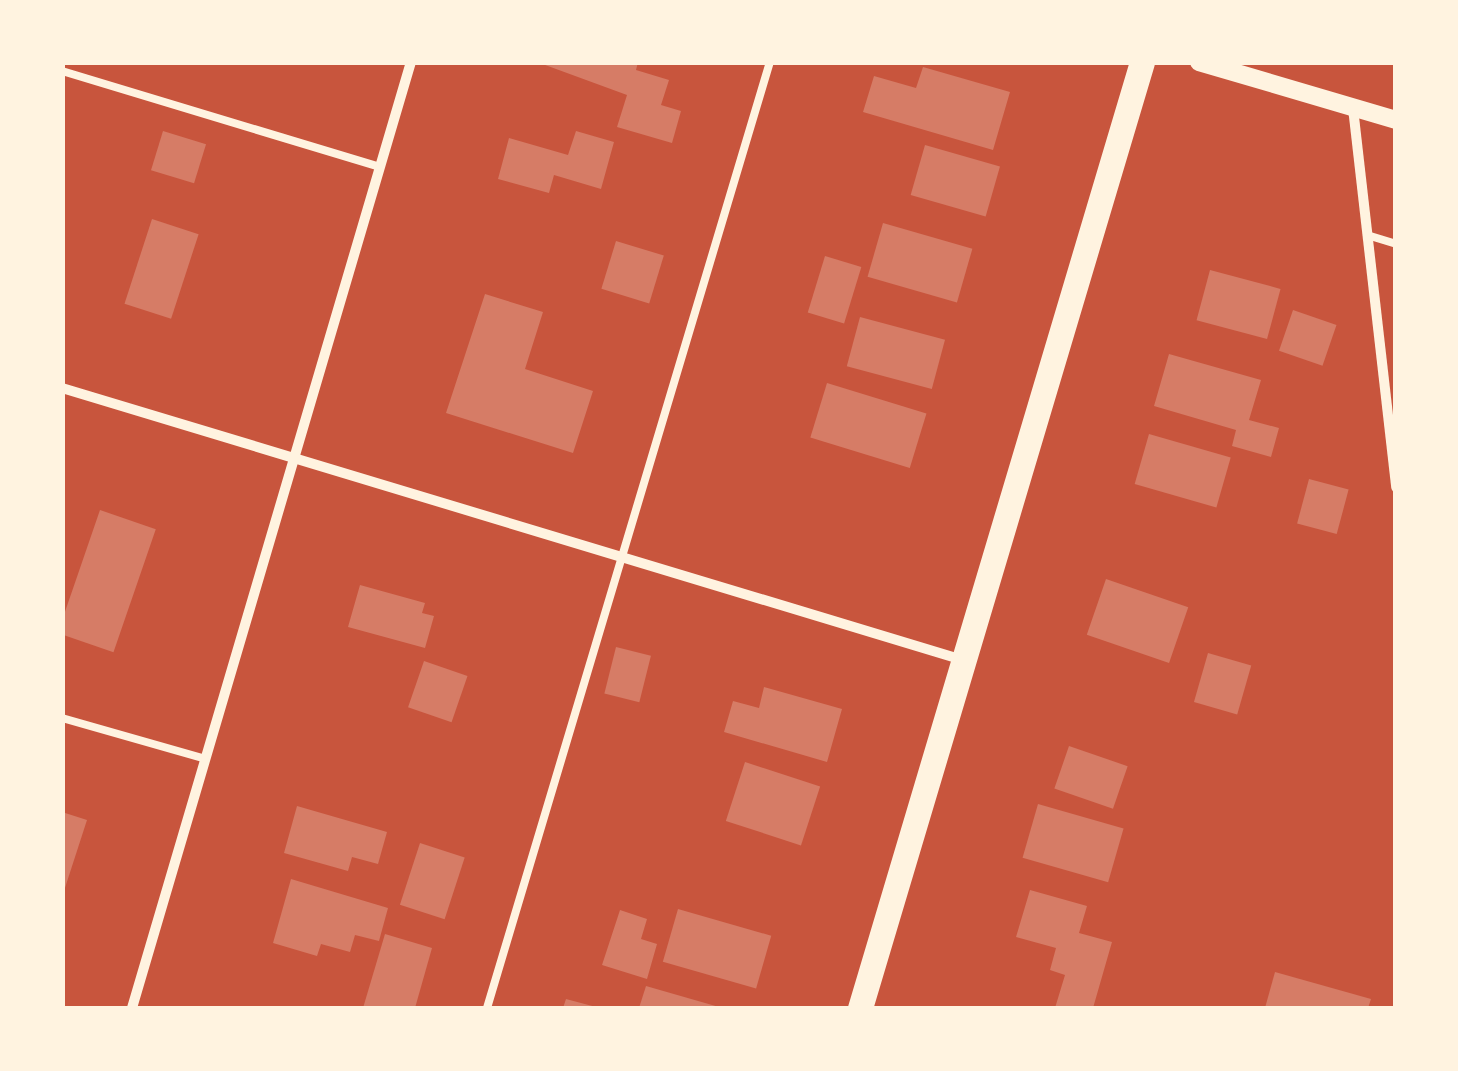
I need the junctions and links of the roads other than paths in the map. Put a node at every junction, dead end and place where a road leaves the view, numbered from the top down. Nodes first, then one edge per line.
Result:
1 (411, 62) edge
2 (770, 62) edge
3 (1142, 62) edge
4 (1199, 62) edge
5 (62, 71) edge
6 (1353, 108) junction
7 (1396, 120) edge
8 (379, 167) junction
9 (1368, 236) junction
10 (1396, 244) edge
11 (62, 388) edge
12 (288, 458) junction
13 (1396, 488) edge
14 (620, 557) junction
15 (964, 661) junction
16 (62, 718) edge
17 (202, 758) junction
18 (132, 1008) edge
19 (487, 1008) edge
20 (860, 1008) edge

1 - 8 street
2 - 14 lane
3 - 15 main road
4 - 6 street
5 - 8 lane
6 - 7 street
6 - 9 street
8 - 12 street
9 - 10 lane
9 - 13 street
11 - 12 street
12 - 14 street
12 - 17 street
14 - 15 street
14 - 19 lane
15 - 20 main road
16 - 17 lane
17 - 18 street

